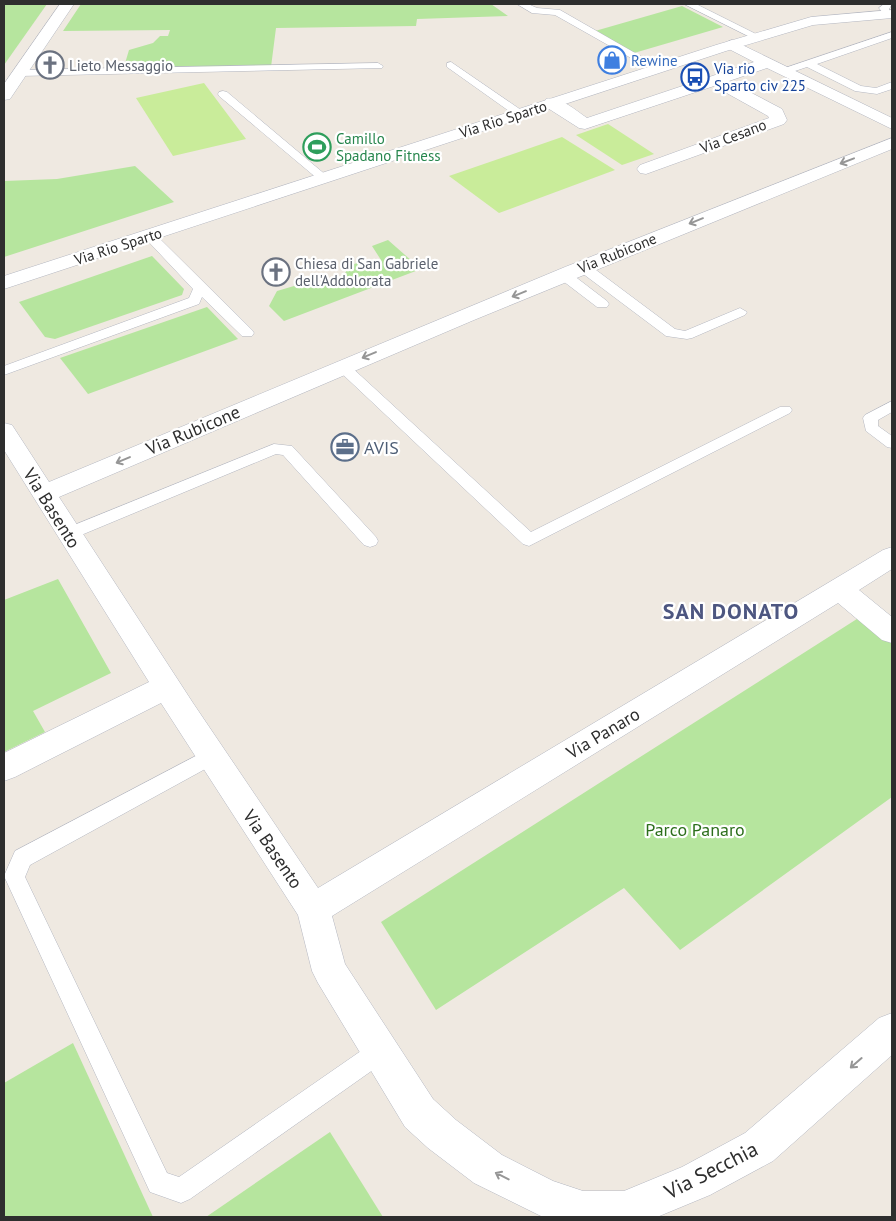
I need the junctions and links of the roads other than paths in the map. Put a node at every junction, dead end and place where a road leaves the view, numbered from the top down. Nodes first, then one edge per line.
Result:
1 (67, 4) edge
2 (522, 4) edge
3 (689, 4) edge
4 (891, 8) edge
5 (892, 35) edge
6 (757, 38) junction
7 (732, 45) junction
8 (768, 62) junction
9 (809, 64) junction
10 (378, 66) dead end
11 (450, 66) dead end
12 (658, 69) junction
13 (786, 71) junction
14 (19, 73) junction
15 (715, 80) junction
16 (892, 85) edge
17 (223, 94) dead end
18 (4, 95) edge
19 (552, 103) junction
20 (892, 104) edge
21 (869, 113) junction
22 (520, 114) junction
23 (892, 124) edge
24 (892, 143) edge
25 (646, 169) dead end
26 (323, 178) junction
27 (149, 235) junction
28 (574, 271) junction
29 (4, 283) edge
30 (200, 288) junction
31 (602, 304) dead end
32 (740, 312) dead end
33 (247, 333) dead end
34 (343, 367) junction
35 (4, 372) edge
36 (892, 406) edge
37 (785, 410) dead end
38 (4, 431) edge
39 (892, 443) edge
40 (43, 494) junction
41 (68, 534) junction
42 (370, 541) dead end
43 (892, 556) edge
44 (840, 590) junction
45 (892, 632) edge
46 (166, 687) junction
47 (211, 756) junction
48 (4, 768) edge
49 (313, 909) junction
50 (359, 1020) joint
51 (892, 1031) edge
52 (379, 1052) junction
53 (542, 1208) edge

1 - 14 street
2 - 12 lane
3 - 6 lane
4 - 6 street, Via Rio Sparto
5 - 9 lane
6 - 7 street, Via Rio Sparto
7 - 8 street
7 - 12 street, Via Rio Sparto
8 - 13 street
8 - 15 street
9 - 13 lane
9 - 16 lane
10 - 14 lane
11 - 22 lane
12 - 19 street, Via Rio Sparto
13 - 21 street
14 - 18 street
15 - 19 street
15 - 25 street, Via Cesano
17 - 26 lane
19 - 22 street, Via Rio Sparto
20 - 21 street
21 - 23 street
22 - 26 street, Via Rio Sparto
24 -> 28 street, Via Rubicone
26 - 27 street, Via Rio Sparto
27 - 29 street, Via Rio Sparto
27 - 30 lane
28 - 31 lane
28 - 32 lane
28 -> 34 street, Via Rubicone
30 - 33 lane
30 - 35 lane
34 - 37 lane
34 -> 40 street, Via Rubicone
36 - 39 lane
38 - 40 street, Via Basento
40 - 41 street, Via Basento
41 - 42 lane
41 - 46 street, Via Basento
43 - 44 street, Via Panaro
44 - 45 street
44 - 49 street, Via Panaro
46 - 47 street, Via Basento
46 - 48 street
47 - 49 street, Via Basento
47 - 52 lane
49 - 50 street, Via Basento
50 - 52 street, Via Secchia
51 -> 53 street, Via Secchia
53 -> 52 street, Via Secchia

